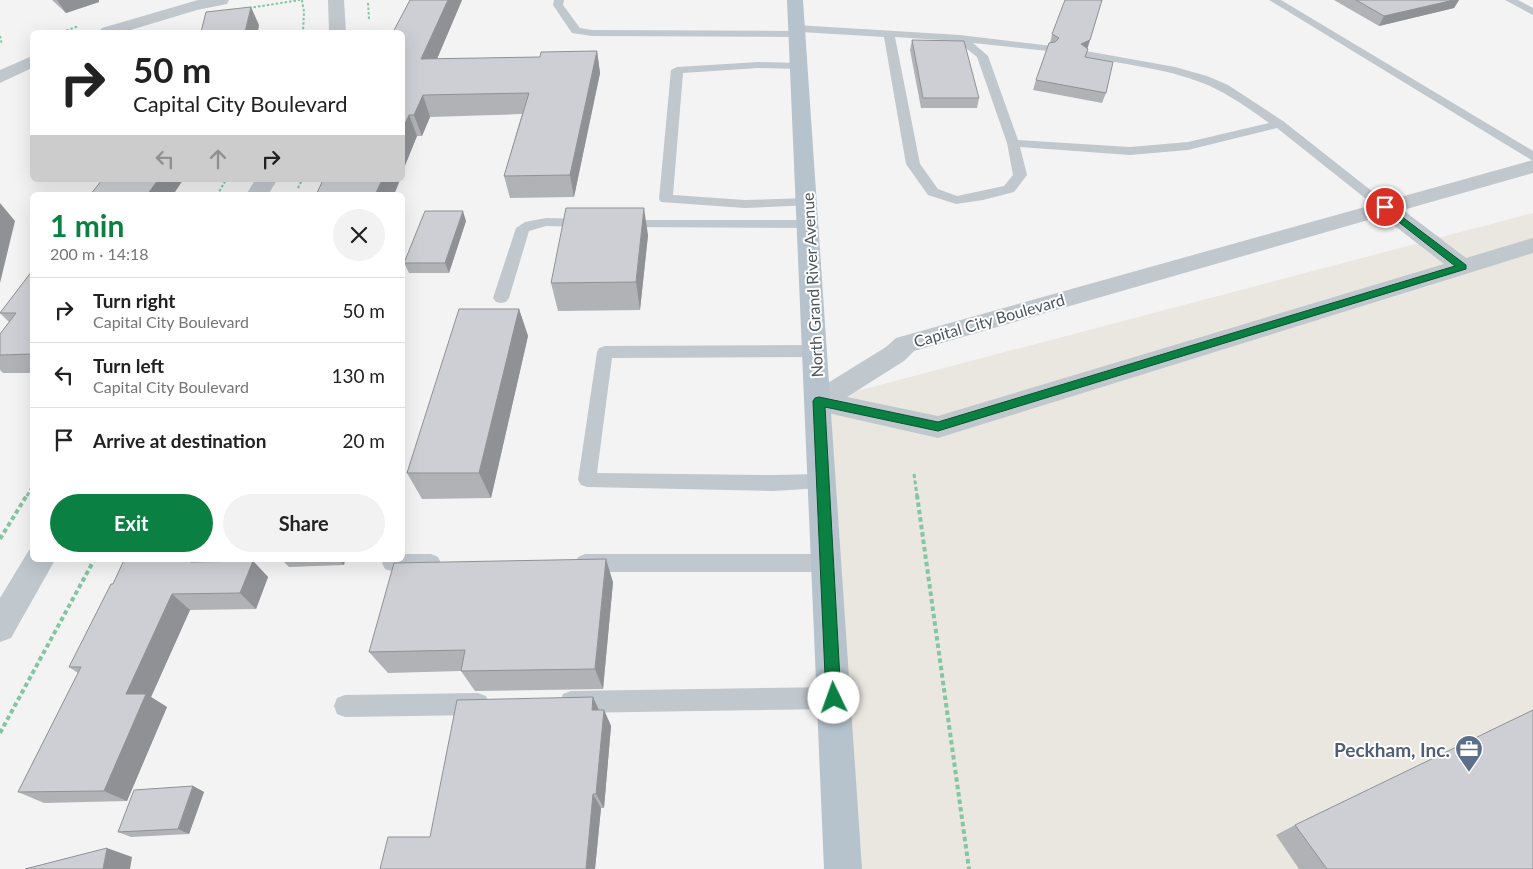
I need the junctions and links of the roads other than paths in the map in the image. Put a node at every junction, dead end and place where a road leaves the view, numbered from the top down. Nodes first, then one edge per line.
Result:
1 (221, 0) edge
2 (336, 0) edge
3 (559, 0) edge
4 (795, 0) edge
5 (1274, 0) edge
6 (1510, 0) edge
7 (1533, 12) edge
8 (115, 30) edge
9 (338, 30) edge
10 (796, 31) junction
11 (889, 34) junction
12 (960, 38) junction
13 (1048, 48) edge
14 (1086, 54) edge
15 (30, 62) edge
16 (799, 66) junction
17 (1, 76) edge
18 (1279, 124) junction
19 (1013, 143) junction
20 (1533, 157) edge
21 (1533, 166) edge
22 (1385, 207) junction
23 (808, 213) junction
24 (1533, 245) edge
25 (1463, 267) junction
26 (501, 298) dead end
27 (816, 351) junction
28 (819, 401) junction
29 (822, 480) junction
30 (39, 562) edge
31 (392, 563) edge
32 (451, 563) edge
33 (568, 563) edge
34 (826, 563) junction
35 (0, 627) edge
36 (834, 698) junction
37 (554, 702) edge
38 (495, 704) edge
39 (345, 706) dead end
40 (843, 869) edge

1 - 8 street
2 - 9 street
3 - 10 lane
4 - 10 main road, North Grand River Avenue
5 - 20 lane
6 - 7 lane
10 - 11 lane
10 - 16 main road, North Grand River Avenue
11 - 12 lane
11 - 19 lane
12 - 13 lane
12 - 19 lane
14 - 18 lane
15 - 17 street
16 - 23 main road, North Grand River Avenue
16 - 23 lane
18 - 19 lane
18 - 22 lane
21 - 22 street, Capital City Boulevard
22 - 25 street
22 - 28 street, Capital City Boulevard
23 - 26 lane
23 - 27 main road, North Grand River Avenue
24 - 25 street
25 - 28 street
27 - 28 main road, North Grand River Avenue
27 - 29 lane
28 - 29 main road, North Grand River Avenue
29 - 34 main road, North Grand River Avenue
30 - 35 street
31 - 32 lane
33 - 34 lane
34 - 36 main road, North Grand River Avenue
36 - 37 lane
36 - 40 main road, North Grand River Avenue
38 - 39 lane

